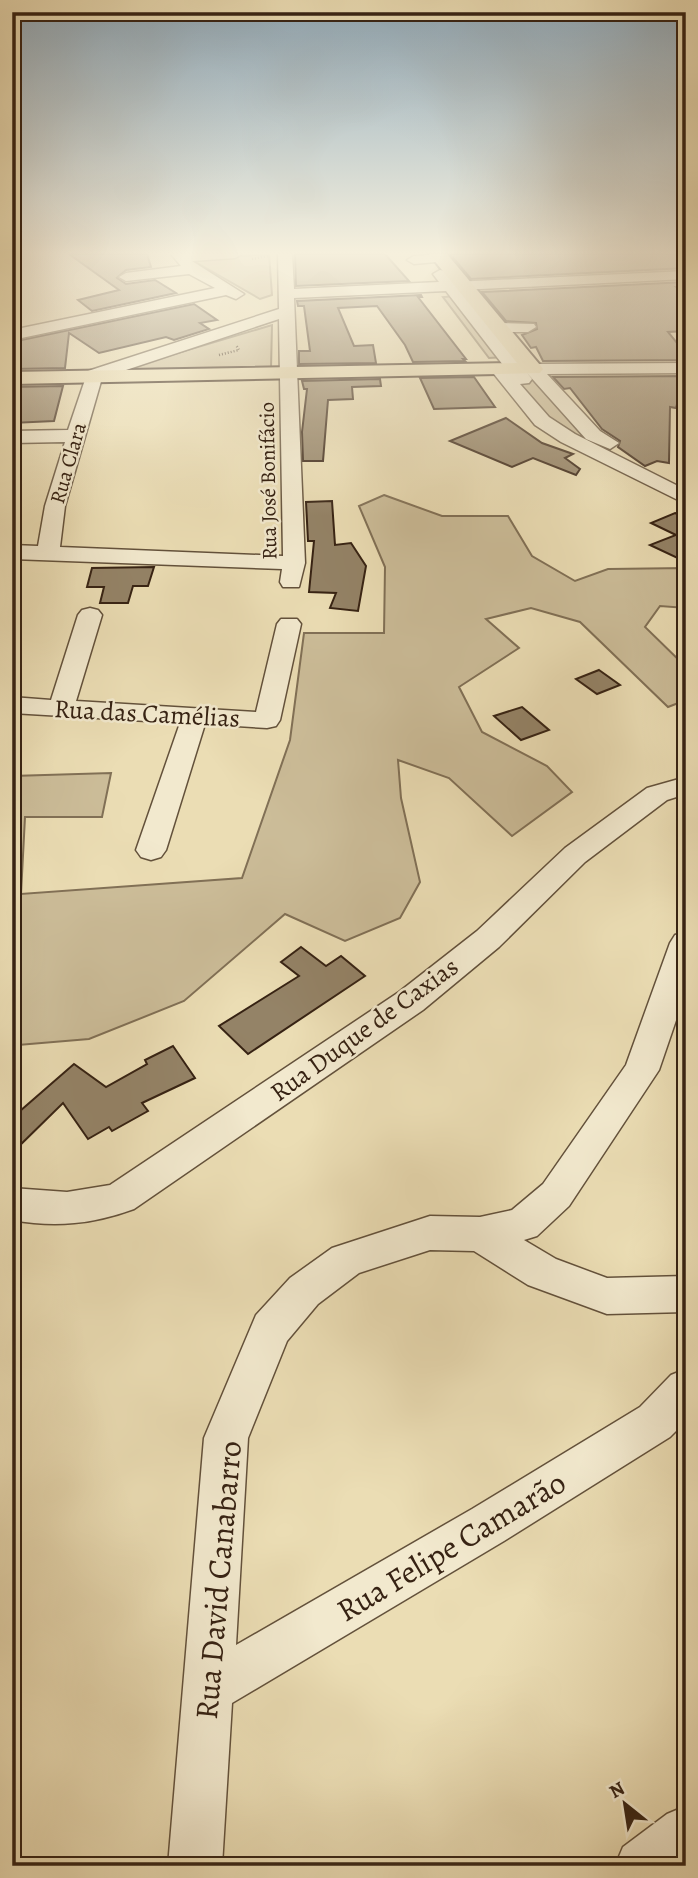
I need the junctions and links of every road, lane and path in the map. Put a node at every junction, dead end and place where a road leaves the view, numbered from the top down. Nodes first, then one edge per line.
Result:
1 (183, 342) edge
2 (287, 342) edge
3 (493, 342) edge
4 (503, 342) edge
5 (510, 363) junction
6 (686, 368) edge
7 (288, 372) junction
8 (94, 375) junction
9 (12, 378) edge
10 (74, 436) junction
11 (579, 436) junction
12 (12, 437) edge
13 (684, 490) edge
14 (12, 552) edge
15 (48, 553) junction
16 (90, 615) dead end
17 (289, 624) dead end
18 (12, 705) edge
19 (61, 708) junction
20 (195, 716) junction
21 (686, 785) edge
22 (151, 850) dead end
23 (686, 943) edge
24 (12, 1204) edge
25 (480, 1234) junction
26 (686, 1294) edge
27 (686, 1390) edge
28 (207, 1690) junction
29 (686, 1833) edge
30 (195, 1866) edge
31 (642, 1866) edge

1 - 8 street
2 - 7 street, Rua José Bonifácio
3 - 5 main road
4 - 5 main road
5 - 6 street
5 - 7 main road
5 - 11 street
5 - 11 street
7 - 8 main road
7 - 15 street, Rua José Bonifácio
8 - 9 main road
8 - 10 street, Rua Clara
10 - 12 street
10 - 15 street, Rua Clara
11 - 13 street
14 - 15 street
16 - 19 street
17 - 20 street, Rua das Camélias
18 - 19 street, Rua das Camélias
19 - 20 street, Rua das Camélias
20 - 22 street
21 - 24 street, Rua Duque de Caxias
23 - 25 street, Rua David Canabarro
25 - 26 street
25 - 28 street, Rua David Canabarro
27 - 28 street, Rua Felipe Camarão
28 - 30 street, Rua David Canabarro
29 - 31 street

